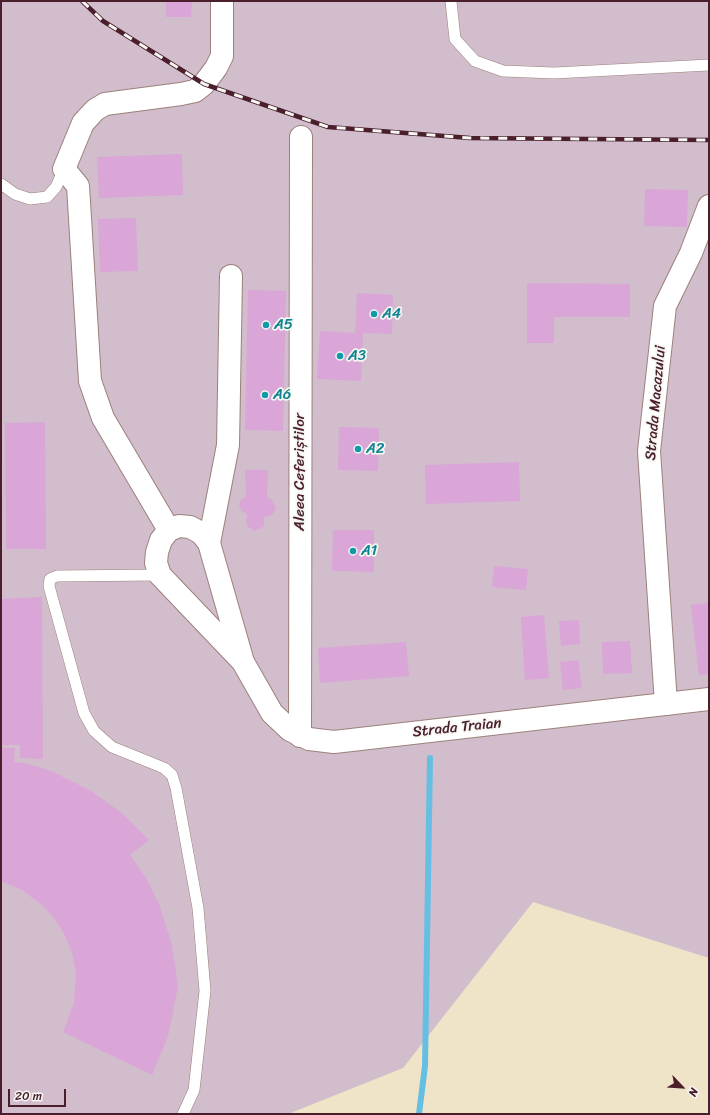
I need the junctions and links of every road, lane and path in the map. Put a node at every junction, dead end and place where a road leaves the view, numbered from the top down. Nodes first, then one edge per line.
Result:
1 (222, 1) edge
2 (451, 1) edge
3 (709, 65) edge
4 (301, 137) dead end
5 (64, 169) junction
6 (1, 184) edge
7 (709, 206) edge
8 (231, 276) dead end
9 (169, 530) junction
10 (209, 543) junction
11 (160, 575) junction
12 (243, 662) junction
13 (709, 699) edge
14 (666, 704) junction
15 (300, 736) junction
16 (183, 1114) edge

1 - 5 street
2 - 3 lane
4 - 15 street, Aleea Ceferiștilor
5 - 6 lane
5 - 9 street
7 - 14 street, Strada Macazului
8 - 10 street
9 - 10 street
9 - 11 street
10 - 12 street, Strada Traian
11 - 12 street, Strada Traian
11 - 16 lane
12 - 15 street, Strada Traian
13 - 14 street, Strada Traian
14 - 15 street, Strada Traian

